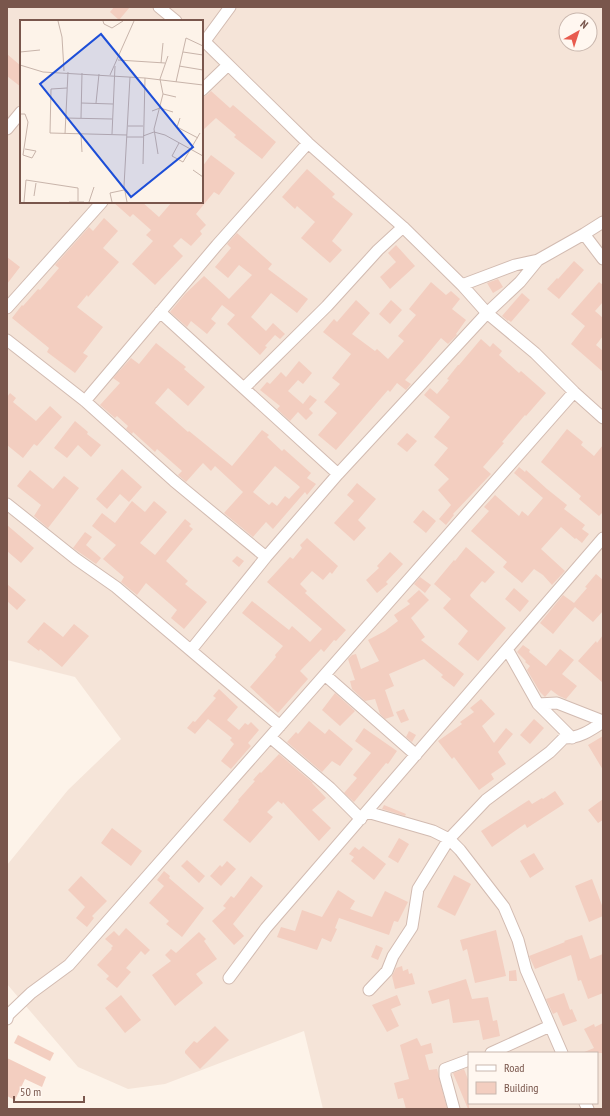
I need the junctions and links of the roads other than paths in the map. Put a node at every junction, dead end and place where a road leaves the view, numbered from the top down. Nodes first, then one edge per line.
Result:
1 (158, 7) edge
2 (230, 7) edge
3 (175, 20) edge
4 (203, 40) edge
5 (228, 65) junction
6 (203, 89) edge
7 (20, 113) edge
8 (7, 129) edge
9 (308, 143) junction
10 (101, 203) edge
11 (603, 222) edge
12 (403, 226) junction
13 (584, 234) junction
14 (603, 259) edge
15 (538, 260) junction
16 (462, 285) junction
17 (7, 308) edge
18 (160, 312) junction
19 (487, 313) junction
20 (7, 340) edge
21 (244, 388) junction
22 (574, 392) junction
23 (85, 401) junction
24 (603, 418) edge
25 (338, 474) junction
26 (7, 504) edge
27 (603, 538) edge
28 (266, 557) junction
29 (507, 649) junction
30 (191, 650) junction
31 (324, 675) junction
32 (538, 704) junction
33 (603, 721) edge
34 (280, 726) junction
35 (270, 737) junction
36 (572, 738) junction
37 (416, 754) junction
38 (364, 816) junction
39 (449, 839) junction
40 (229, 978) dead end
41 (368, 990) dead end
42 (7, 1019) edge
43 (550, 1026) junction
44 (493, 1052) edge
45 (562, 1052) edge
46 (468, 1060) edge
47 (454, 1109) edge

1 - 3 street
2 - 4 street
4 - 5 street
5 - 6 street
5 - 9 street
7 - 8 street
9 - 12 street
9 - 18 street
10 - 17 street
11 - 13 street
12 - 16 street
12 - 21 street
13 - 14 street
13 - 15 street
15 - 16 street
15 - 19 street
16 - 19 street
18 - 21 street
18 - 23 street
19 - 22 street
19 - 25 street
20 - 23 street
21 - 25 street
22 - 24 street
22 - 31 street
23 - 28 street
25 - 28 street
26 - 30 street
27 - 29 street
28 - 30 street
29 - 32 street
29 - 37 street
30 - 34 street
31 - 34 street
31 - 37 street
32 - 33 street
32 - 36 street
33 - 36 street
34 - 35 street
35 - 38 street
35 - 42 street
36 - 39 street
37 - 38 street
38 - 39 street
38 - 40 street
39 - 41 street
39 - 43 street
43 - 44 street
43 - 45 street
46 - 47 street

